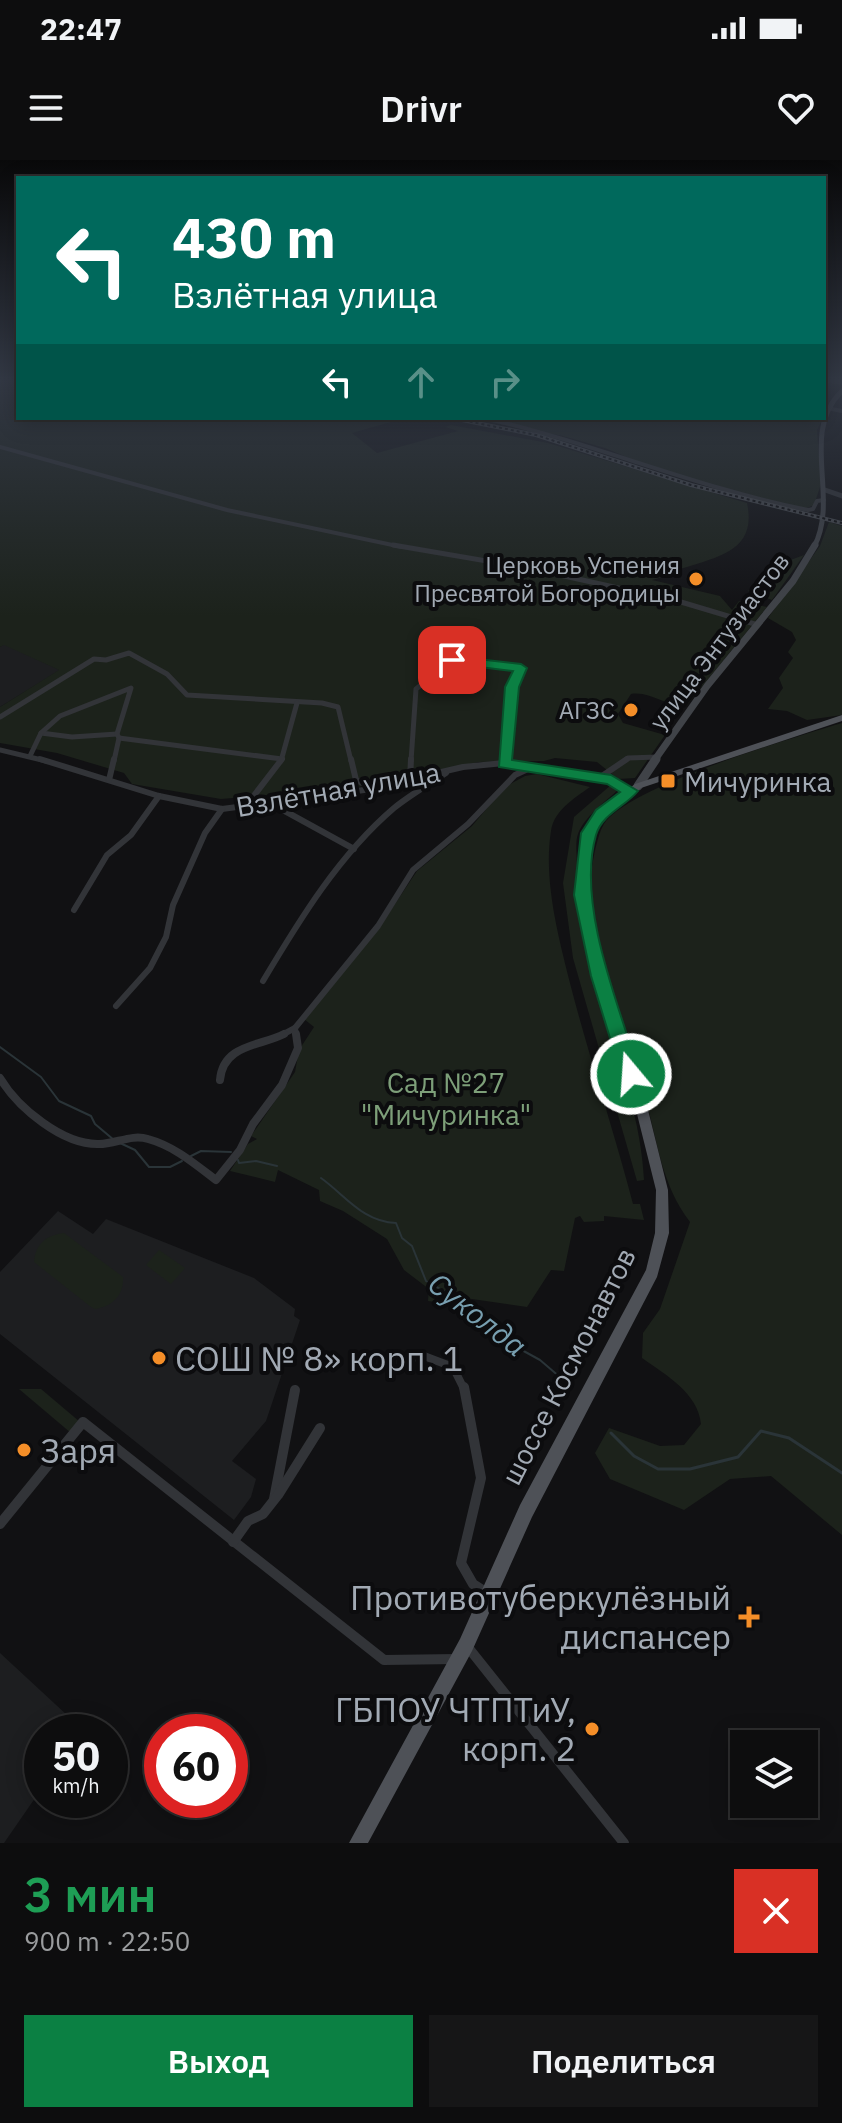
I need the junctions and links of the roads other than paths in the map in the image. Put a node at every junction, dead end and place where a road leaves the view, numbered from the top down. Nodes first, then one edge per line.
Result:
1 (42, 459) edge
2 (629, 459) edge
3 (824, 459) edge
4 (825, 490) junction
5 (842, 496) edge
6 (824, 500) junction
7 (758, 625) junction
8 (431, 629) dead end
9 (452, 660) junction
10 (297, 703) junction
11 (0, 717) edge
12 (842, 718) edge
13 (41, 733) junction
14 (118, 736) junction
15 (0, 750) edge
16 (30, 756) junction
17 (657, 757) junction
18 (282, 759) junction
19 (504, 763) junction
20 (532, 767) junction
21 (447, 771) junction
22 (599, 778) junction
23 (109, 780) junction
24 (410, 780) junction
25 (373, 788) junction
26 (634, 788) junction
27 (159, 796) junction
28 (270, 803) junction
29 (246, 806) junction
30 (222, 809) junction
31 (354, 849) junction
32 (74, 910) dead end
33 (263, 981) dead end
34 (116, 1006) dead end
35 (295, 1028) junction
36 (0, 1078) edge
37 (220, 1080) dead end
38 (406, 1359) dead end
39 (295, 1390) dead end
40 (320, 1428) dead end
41 (273, 1501) junction
42 (0, 1524) edge
43 (233, 1542) junction
44 (489, 1594) junction
45 (461, 1652) junction
46 (358, 1843) edge
47 (624, 1843) edge

1 - 7 street
2 - 6 street
3 - 4 main road
4 - 5 street
4 - 6 main road
6 - 7 main road, улица Энтузиастов
7 - 17 main road, улица Энтузиастов
8 - 9 street
9 - 19 street
9 - 24 street
10 - 11 street
10 - 18 street
10 - 25 street
12 - 26 main road, шоссе Космонавтов
13 - 14 street
13 - 14 street
13 - 16 street
14 - 18 street
14 - 23 street
15 - 16 street, Взлётная улица
16 - 23 street, Взлётная улица
17 - 22 street
17 - 26 main road, улица Энтузиастов
18 - 29 street
19 - 20 street, Взлётная улица
19 - 21 street, Взлётная улица
20 - 22 street, Взлётная улица
20 - 35 street
21 - 24 street, Взлётная улица
21 - 31 street
22 - 26 street, Взлётная улица
23 - 27 street, Взлётная улица
24 - 25 street, Взлётная улица
25 - 28 street, Взлётная улица
26 - 44 main road, шоссе Космонавтов
27 - 30 street, Взлётная улица
27 - 32 street
28 - 29 street, Взлётная улица
28 - 31 street
29 - 30 street, Взлётная улица
30 - 34 street
31 - 33 street
35 - 36 street
35 - 37 street
38 - 44 street
39 - 41 street
40 - 41 street
41 - 43 street
42 - 43 street
43 - 45 street
44 - 45 main road, шоссе Космонавтов
45 - 46 main road, шоссе Космонавтов
45 - 47 street

